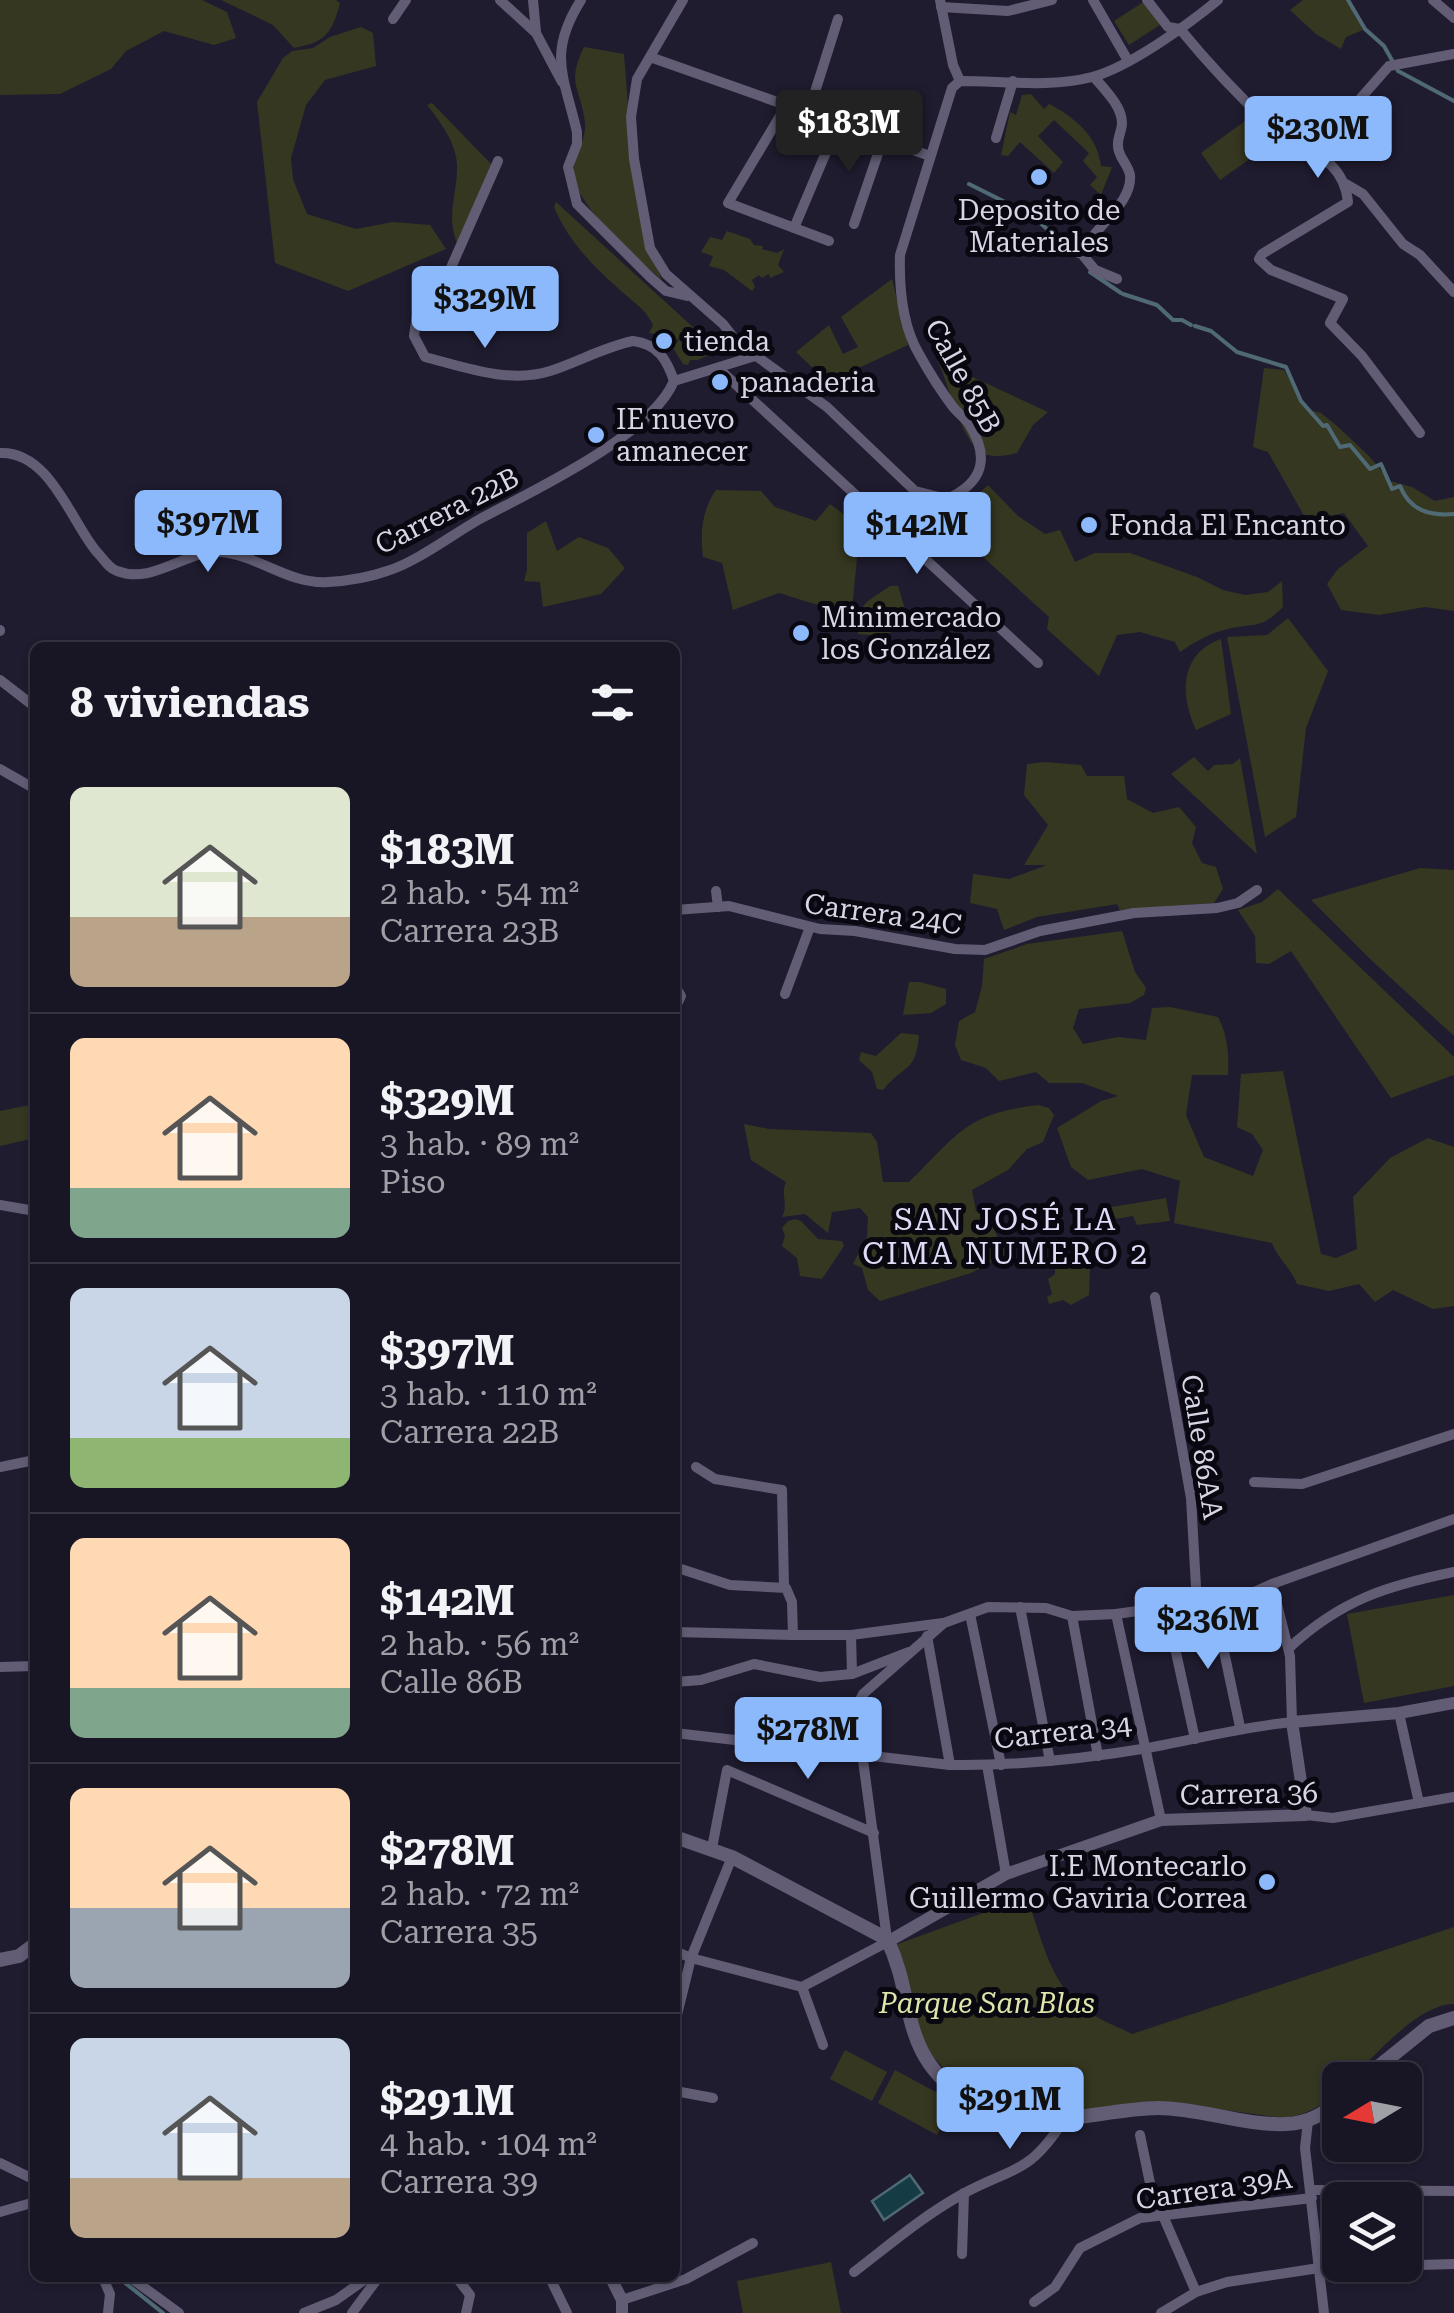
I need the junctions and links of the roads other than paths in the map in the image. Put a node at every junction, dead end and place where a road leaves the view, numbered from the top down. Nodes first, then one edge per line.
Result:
1 (406, 0) edge
2 (500, 0) edge
3 (533, 0) edge
4 (581, 0) edge
5 (684, 0) edge
6 (1052, 0) edge
7 (1093, 0) edge
8 (1147, 0) edge
9 (1218, 0) edge
10 (1433, 0) edge
11 (941, 4) edge
12 (1454, 18) edge
13 (392, 19) dead end
14 (838, 19) dead end
15 (1180, 30) junction
16 (536, 33) junction
17 (1454, 54) edge
18 (650, 58) junction
19 (1128, 60) junction
20 (1094, 77) junction
21 (960, 81) junction
22 (1013, 82) junction
23 (567, 92) junction
24 (786, 106) junction
25 (808, 111) junction
26 (838, 124) junction
27 (996, 138) dead end
28 (883, 139) junction
29 (930, 156) junction
30 (1323, 158) junction
31 (498, 161) dead end
32 (1346, 184) junction
33 (854, 224) dead end
34 (794, 228) junction
35 (829, 241) dead end
36 (1118, 279) dead end
37 (1454, 292) edge
38 (696, 301) junction
39 (756, 356) junction
40 (722, 368) junction
41 (674, 382) junction
42 (1420, 433) dead end
43 (0, 453) edge
44 (1038, 662) dead end
45 (0, 680) edge
46 (30, 703) edge
47 (0, 770) edge
48 (30, 786) edge
49 (1257, 890) dead end
50 (716, 892) dead end
51 (718, 907) junction
52 (680, 910) edge
53 (810, 927) junction
54 (785, 994) dead end
55 (0, 1205) edge
56 (30, 1210) edge
57 (1155, 1297) dead end
58 (1454, 1434) edge
59 (30, 1461) edge
60 (696, 1466) dead end
61 (0, 1467) edge
62 (1254, 1482) dead end
63 (1454, 1520) edge
64 (680, 1569) edge
65 (1454, 1572) edge
66 (1272, 1584) junction
67 (784, 1587) junction
68 (1197, 1605) junction
69 (1166, 1606) junction
70 (1020, 1608) junction
71 (1214, 1608) junction
72 (970, 1614) junction
73 (1116, 1614) junction
74 (1072, 1616) junction
75 (944, 1623) junction
76 (680, 1632) edge
77 (851, 1634) junction
78 (793, 1635) junction
79 (927, 1636) junction
80 (1289, 1648) junction
81 (910, 1652) junction
82 (30, 1666) edge
83 (0, 1667) edge
84 (852, 1674) junction
85 (680, 1682) edge
86 (1454, 1703) edge
87 (1399, 1713) junction
88 (1292, 1722) junction
89 (1240, 1728) junction
90 (680, 1734) edge
91 (1195, 1739) junction
92 (1148, 1748) junction
93 (862, 1754) junction
94 (1098, 1756) junction
95 (1050, 1761) junction
96 (950, 1765) junction
97 (1001, 1765) junction
98 (987, 1766) junction
99 (1454, 1797) edge
100 (1419, 1804) junction
101 (1306, 1815) junction
102 (1162, 1820) junction
103 (874, 1833) junction
104 (680, 1838) edge
105 (712, 1848) junction
106 (732, 1857) junction
107 (1006, 1874) junction
108 (888, 1940) junction
109 (30, 1948) edge
110 (680, 1953) edge
111 (691, 1958) junction
112 (0, 1960) edge
113 (802, 1988) junction
114 (680, 2003) edge
115 (1454, 2018) edge
116 (823, 2046) dead end
117 (1384, 2062) edge
118 (680, 2092) edge
119 (713, 2098) dead end
120 (1322, 2115) edge
121 (1064, 2120) junction
122 (1308, 2121) junction
123 (1140, 2135) dead end
124 (0, 2163) edge
125 (30, 2178) edge
126 (1454, 2192) edge
127 (964, 2193) junction
128 (1311, 2194) junction
129 (30, 2206) edge
130 (0, 2212) edge
131 (1164, 2214) junction
132 (754, 2243) dead end
133 (962, 2254) dead end
134 (1454, 2264) edge
135 (1319, 2268) junction
136 (854, 2272) dead end
137 (104, 2282) edge
138 (136, 2282) edge
139 (361, 2282) edge
140 (375, 2282) edge
141 (460, 2282) edge
142 (552, 2282) edge
143 (613, 2282) edge
144 (679, 2282) edge
145 (680, 2282) edge
146 (1196, 2292) junction
147 (1034, 2302) dead end
148 (622, 2306) edge
149 (108, 2313) edge
150 (179, 2313) edge
151 (304, 2313) edge
152 (352, 2313) edge
153 (466, 2313) edge
154 (567, 2313) edge
155 (1161, 2313) edge
156 (1324, 2313) edge

1 - 13 street
2 - 16 street
3 - 16 street
4 - 23 street
5 - 18 street
6 - 11 street
7 - 19 street
8 - 15 street
9 - 15 street
10 - 12 street
11 - 21 street
14 - 25 street
15 - 19 street
15 - 30 street
16 - 23 street
17 - 30 street
18 - 24 street
18 - 38 street
19 - 20 street
20 - 22 street
20 - 36 street
21 - 22 street
21 - 29 street
22 - 27 street
23 - 38 street
24 - 25 street
24 - 34 street
25 - 26 street
26 - 28 street
26 - 34 street
28 - 29 street
28 - 33 street
29 - 39 street, Calle 85B
30 - 32 street
31 - 41 street
32 - 37 street
32 - 42 street
34 - 35 street
38 - 39 street
39 - 40 street
40 - 41 street
40 - 44 street
41 - 43 street, Carrera 22B
45 - 46 street
47 - 48 street
49 - 53 street, Carrera 24C
50 - 51 street
51 - 52 street, Carrera 24C
51 - 53 street, Carrera 24C
53 - 54 street
55 - 56 street
57 - 68 street, Calle 86AA
58 - 62 street
59 - 61 street
60 - 67 street
63 - 66 street
64 - 67 street
65 - 80 street
66 - 71 street
66 - 80 street
67 - 78 street
68 - 69 street
68 - 71 street
69 - 73 street
69 - 91 street
70 - 72 street
70 - 74 street
70 - 95 street
71 - 89 street
72 - 75 street
72 - 97 street
73 - 74 street
73 - 92 street
74 - 94 street
75 - 77 street
75 - 79 street
76 - 78 street
77 - 78 street
77 - 84 street
79 - 81 street
79 - 96 street
80 - 88 street
81 - 84 street
81 - 93 street
82 - 83 street
84 - 85 street
86 - 87 street, Carrera 34
87 - 88 street, Carrera 34
87 - 100 street
88 - 89 street, Carrera 34
88 - 101 street
89 - 91 street, Carrera 34
90 - 93 street, Carrera 34
91 - 92 street, Carrera 34
92 - 94 street, Carrera 34
92 - 102 street
93 - 96 street, Carrera 34
93 - 103 street
94 - 95 street, Carrera 34
95 - 97 street, Carrera 34
96 - 98 street, Carrera 34
97 - 98 street, Carrera 34
98 - 107 street
99 - 100 street, Carrera 36
100 - 101 street, Carrera 36
101 - 102 street, Carrera 36
102 - 107 street, Carrera 36
103 - 105 street
103 - 108 street
104 - 105 main road
105 - 106 main road
106 - 108 main road
106 - 111 street
107 - 108 street, Carrera 36
108 - 113 street
108 - 121 main road
109 - 112 main road
110 - 111 street
111 - 113 street
111 - 114 street
113 - 116 street
115 - 117 main road
118 - 119 street
120 - 122 main road
121 - 122 main road
121 - 127 street
122 - 128 street
123 - 131 street
124 - 125 street
126 - 128 street, Carrera 39A
127 - 133 street
127 - 136 street
128 - 131 street, Carrera 39A
128 - 135 street
129 - 130 street
131 - 146 street
131 - 147 street, Carrera 39A
132 - 145 street
134 - 135 street
135 - 146 street
135 - 156 street
137 - 149 street
138 - 150 street
139 - 151 street
140 - 152 street
141 - 153 street
142 - 154 street
143 - 148 street
144 - 148 street
146 - 155 street

